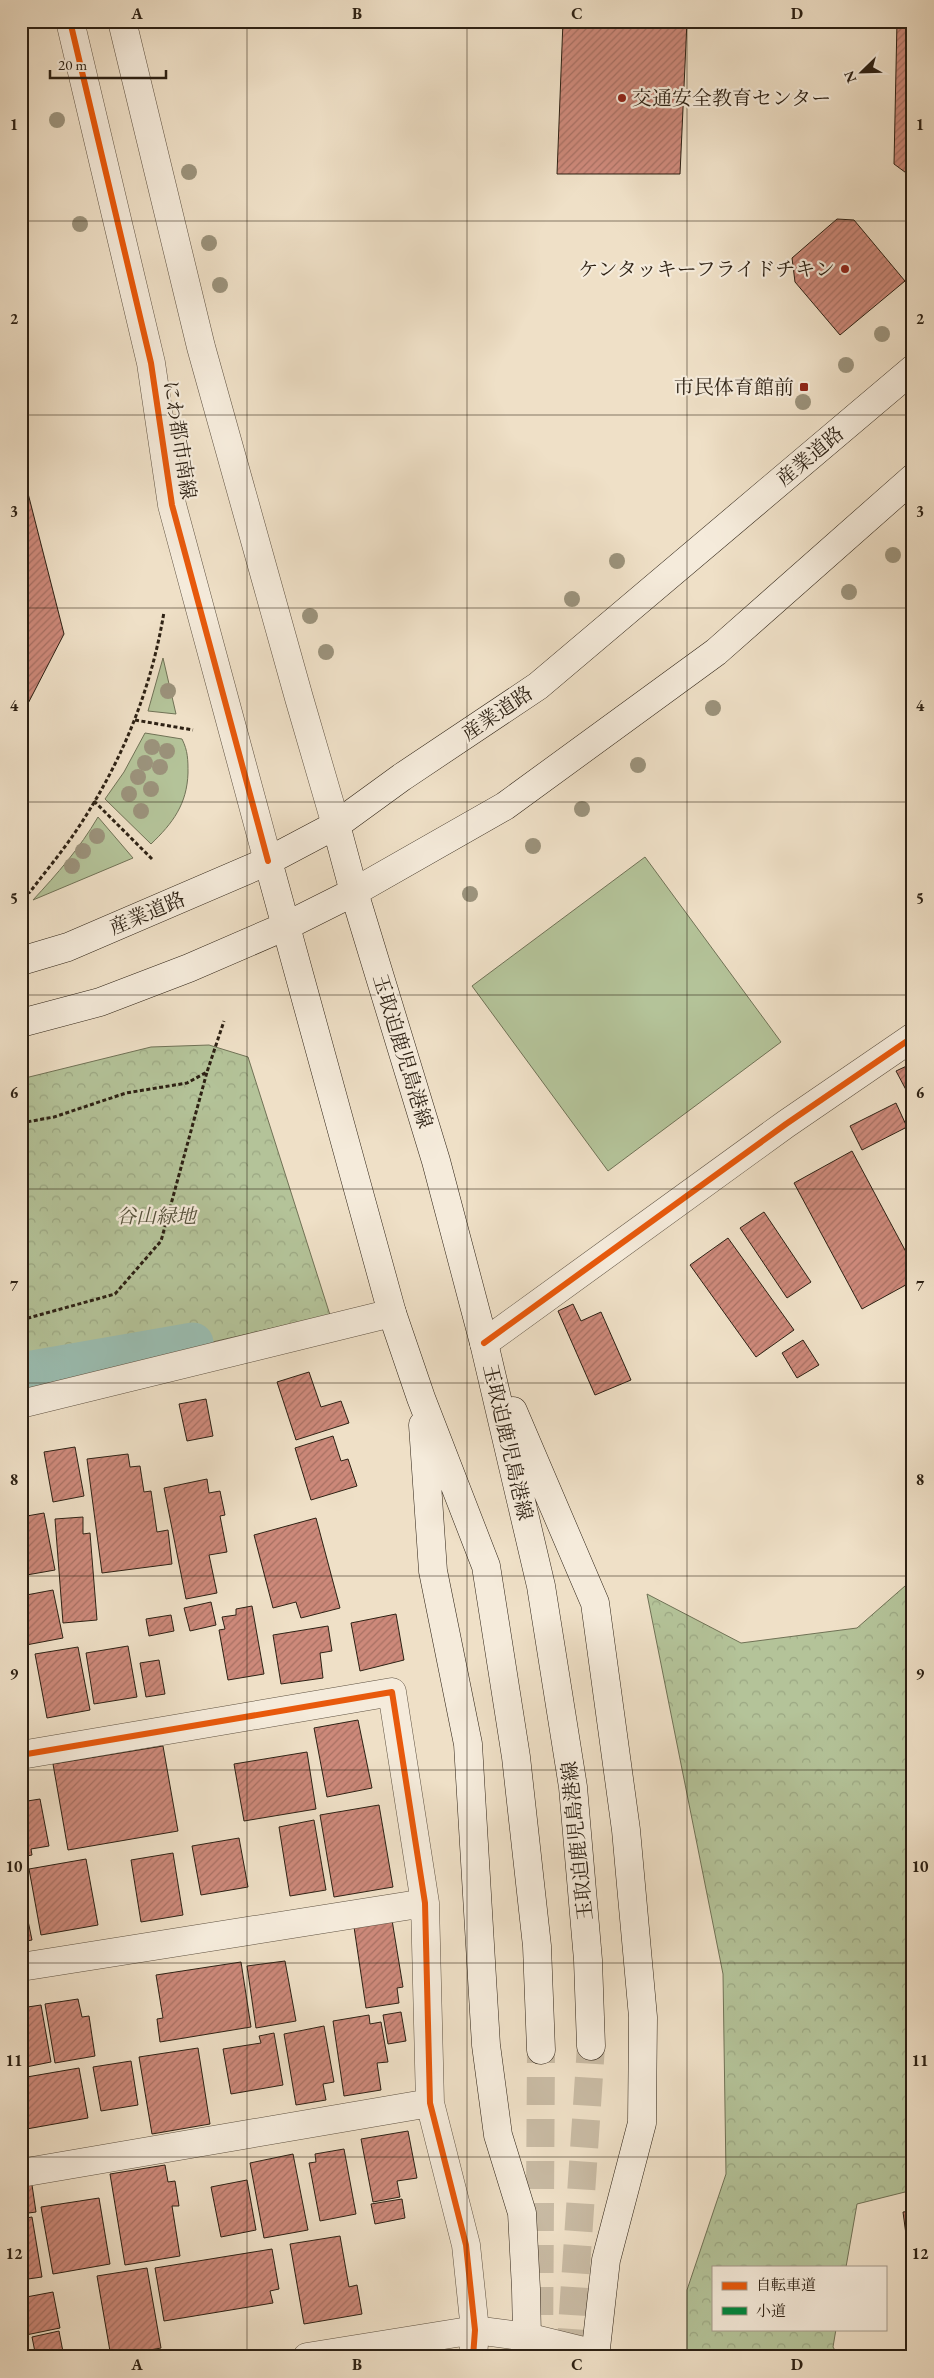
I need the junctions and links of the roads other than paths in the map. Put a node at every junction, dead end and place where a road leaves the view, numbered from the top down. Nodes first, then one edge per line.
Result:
1 (70, 21) edge
2 (122, 21) edge
3 (913, 369) edge
4 (913, 478) edge
5 (336, 825) junction
6 (268, 861) junction
7 (354, 892) junction
8 (286, 926) junction
9 (21, 961) edge
10 (21, 1024) edge
11 (913, 1037) edge
12 (392, 1313) junction
13 (484, 1343) junction
14 (421, 1398) junction
15 (21, 1404) edge
16 (21, 1755) edge
17 (425, 1903) junction
18 (21, 1968) edge
19 (591, 2046) tunnel mouth
20 (540, 2050) tunnel mouth
21 (430, 2103) junction
22 (21, 2173) edge
23 (475, 2330) junction
24 (526, 2347) edge
25 (596, 2356) edge
26 (307, 2357) edge
27 (472, 2357) edge

1 - 6 main road, にわ都市南線
2 - 5 main road, にわ都市南線
3 - 5 main road, 産業道路
4 - 7 main road
5 - 6 main road, 産業道路
5 - 7 main road, 玉取迫鹿児島港線
6 - 8 main road
6 - 9 main road, 産業道路
7 - 8 main road
7 - 13 main road, 玉取迫鹿児島港線
8 - 10 main road
8 - 12 main road
11 - 13 main road
12 - 14 main road
12 - 15 main road
13 - 19 main road, 玉取迫鹿児島港線
13 - 25 main road
14 - 20 main road
14 - 24 main road
16 - 17 main road
17 - 18 main road
17 - 21 main road
21 - 22 main road
21 - 23 main road
23 - 24 main road
23 - 26 main road
23 - 27 main road
24 - 25 main road

